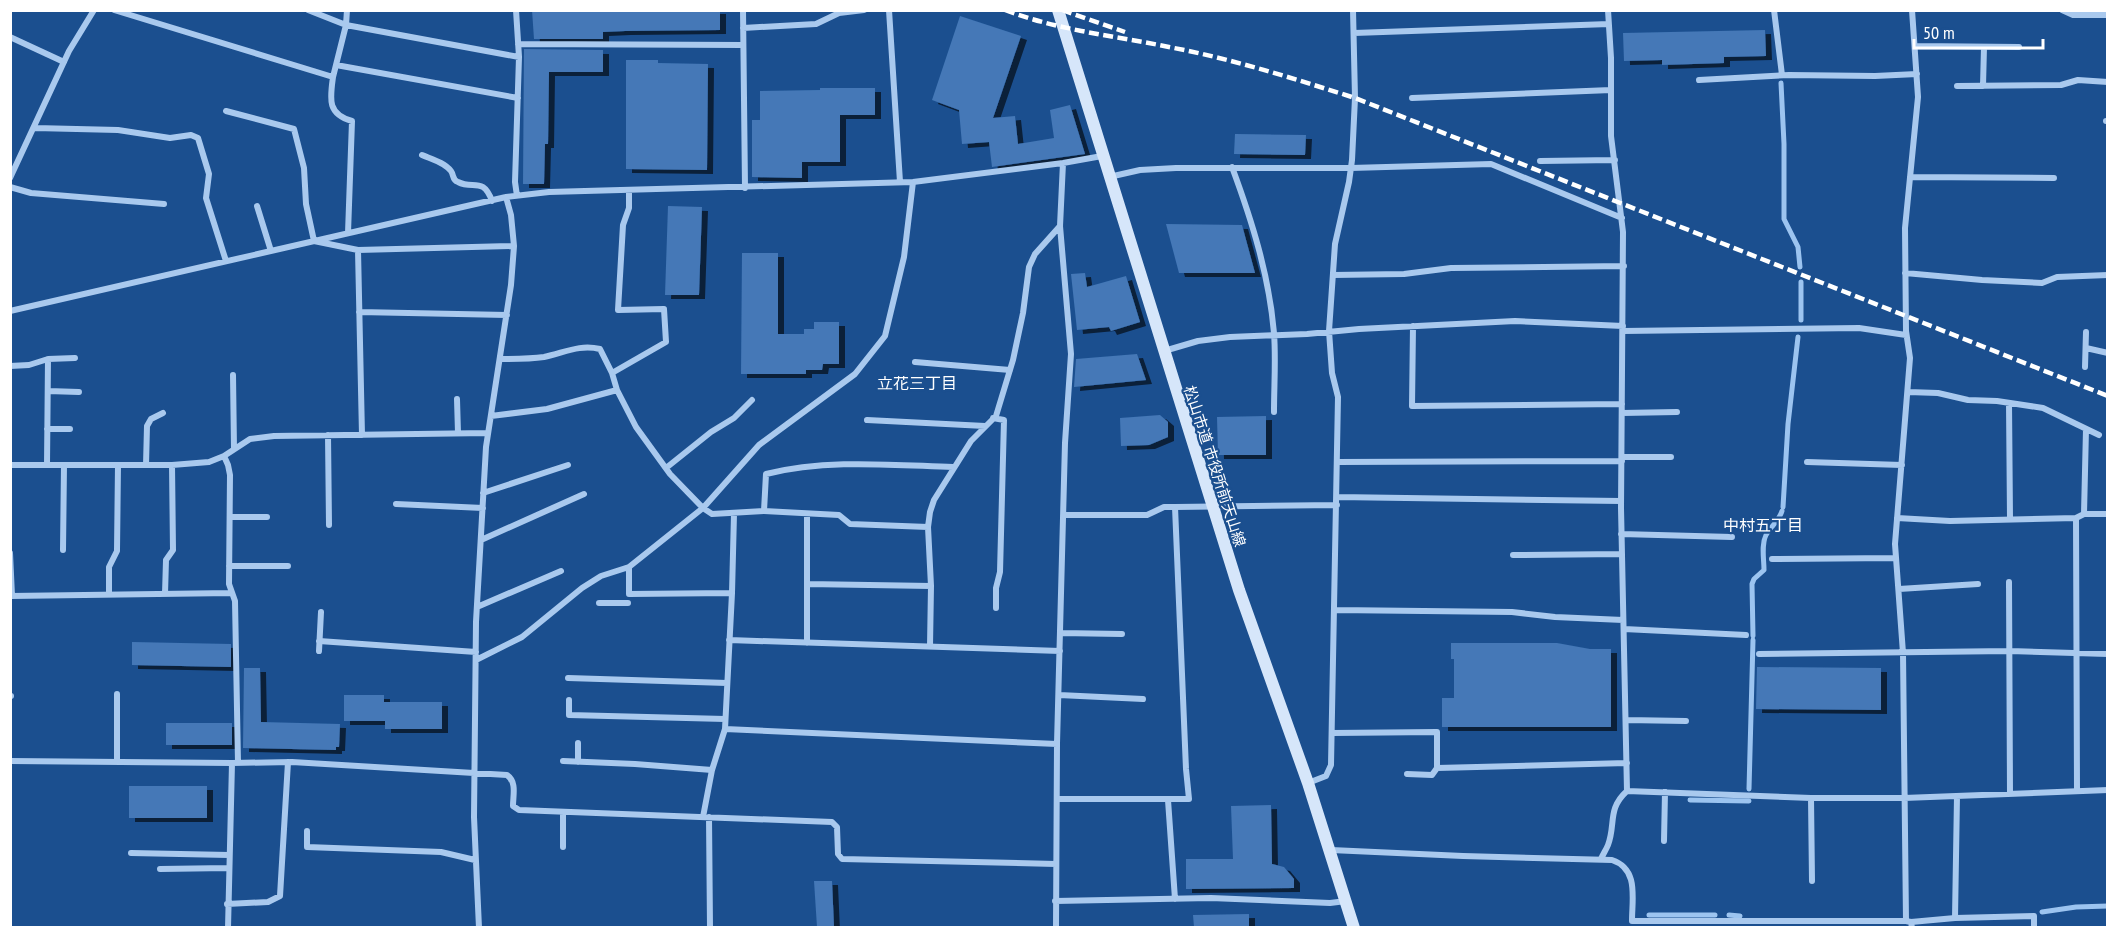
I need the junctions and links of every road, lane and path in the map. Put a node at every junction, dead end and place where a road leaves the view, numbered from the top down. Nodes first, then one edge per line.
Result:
1 (94, 10) edge
2 (114, 10) edge
3 (308, 10) edge
4 (347, 10) edge
5 (516, 10) edge
6 (743, 10) edge
7 (864, 10) edge
8 (889, 10) edge
9 (1058, 10) edge
10 (1353, 10) edge
11 (1608, 10) edge
12 (1774, 10) edge
13 (1912, 10) edge
14 (2062, 10) edge
15 (839, 12) edge
16 (2108, 15) edge
17 (1609, 24) junction
18 (346, 25) junction
19 (743, 28) junction
20 (1354, 33) junction
21 (10, 37) edge
22 (518, 44) junction
23 (743, 45) junction
24 (1915, 46) junction
25 (1984, 46) junction
26 (2019, 47) dead end
27 (519, 57) junction
28 (64, 62) junction
29 (336, 65) junction
30 (1917, 74) junction
31 (1782, 75) junction
32 (333, 77) junction
33 (1699, 80) dead end
34 (2108, 82) edge
35 (1957, 86) dead end
36 (1983, 86) junction
37 (1611, 90) junction
38 (518, 98) junction
39 (1412, 98) dead end
40 (225, 111) dead end
41 (35, 128) junction
42 (422, 155) dead end
43 (1102, 156) junction
44 (10, 159) edge
45 (1615, 160) junction
46 (1540, 161) dead end
47 (18, 162) junction
48 (1063, 163) junction
49 (1232, 167) junction
50 (1351, 168) junction
51 (10, 177) edge
52 (1109, 177) junction
53 (1910, 177) junction
54 (2054, 178) dead end
55 (900, 182) junction
56 (913, 182) junction
57 (10, 187) edge
58 (745, 188) junction
59 (629, 190) junction
60 (517, 196) junction
61 (506, 197) junction
62 (492, 201) junction
63 (164, 204) dead end
64 (257, 206) dead end
65 (1622, 218) junction
66 (1060, 226) junction
67 (348, 233) junction
68 (314, 240) junction
69 (513, 246) junction
70 (271, 250) junction
71 (358, 250) junction
72 (226, 261) junction
73 (1624, 266) junction
74 (1905, 273) junction
75 (1333, 275) junction
76 (2108, 275) edge
77 (10, 311) edge
78 (360, 312) junction
79 (507, 315) junction
80 (1413, 326) junction
81 (1623, 328) junction
82 (1329, 331) junction
83 (2086, 332) dead end
84 (1274, 335) junction
85 (1906, 335) junction
86 (2086, 348) junction
87 (1163, 351) junction
88 (2108, 353) edge
89 (75, 358) dead end
90 (48, 359) junction
91 (501, 359) junction
92 (915, 362) dead end
93 (10, 366) edge
94 (2085, 367) dead end
95 (1010, 370) junction
96 (612, 373) junction
97 (233, 375) dead end
98 (617, 390) junction
99 (48, 391) junction
100 (79, 392) dead end
101 (1908, 392) junction
102 (457, 399) dead end
103 (752, 400) dead end
104 (2009, 403) junction
105 (1622, 404) junction
106 (1274, 412) dead end
107 (1677, 412) dead end
108 (163, 413) dead end
109 (1622, 413) junction
110 (491, 417) junction
111 (993, 418) junction
112 (867, 420) dead end
113 (985, 426) junction
114 (47, 429) junction
115 (70, 429) dead end
116 (2086, 429) junction
117 (458, 433) junction
118 (488, 433) junction
119 (328, 435) junction
120 (362, 435) junction
121 (2099, 435) dead end
122 (234, 448) junction
123 (224, 456) junction
124 (1671, 457) dead end
125 (1622, 459) junction
126 (1337, 462) junction
127 (1807, 462) dead end
128 (10, 465) edge
129 (47, 465) junction
130 (64, 465) junction
131 (118, 465) junction
132 (146, 465) junction
133 (172, 465) junction
134 (568, 465) dead end
135 (1902, 465) junction
136 (953, 467) junction
137 (666, 468) junction
138 (483, 493) junction
139 (584, 494) dead end
140 (1337, 497) junction
141 (1621, 501) junction
142 (396, 504) dead end
143 (1337, 505) junction
144 (1175, 507) junction
145 (1212, 507) junction
146 (483, 508) junction
147 (703, 508) junction
148 (764, 512) junction
149 (734, 514) junction
150 (807, 514) junction
151 (2084, 514) junction
152 (2108, 514) edge
153 (1063, 516) junction
154 (230, 517) junction
155 (267, 517) dead end
156 (1897, 518) junction
157 (2076, 518) junction
158 (2010, 519) junction
159 (329, 525) dead end
160 (928, 527) junction
161 (1621, 534) junction
162 (1732, 537) dead end
163 (481, 540) junction
164 (63, 550) dead end
165 (10, 553) edge
166 (1622, 554) junction
167 (1513, 555) dead end
168 (1895, 558) junction
169 (1772, 559) dead end
170 (229, 566) junction
171 (288, 566) dead end
172 (629, 567) junction
173 (561, 571) dead end
174 (2009, 582) dead end
175 (807, 584) junction
176 (1978, 584) dead end
177 (931, 586) junction
178 (1899, 589) junction
179 (232, 593) junction
180 (732, 593) junction
181 (110, 594) junction
182 (165, 594) junction
183 (629, 594) junction
184 (11, 596) edge
185 (599, 603) dead end
186 (477, 607) junction
187 (996, 608) dead end
188 (1335, 610) junction
189 (321, 612) dead end
190 (1623, 620) junction
191 (1624, 629) junction
192 (1060, 633) junction
193 (1122, 634) dead end
194 (1746, 635) dead end
195 (729, 640) junction
196 (319, 641) junction
197 (807, 643) junction
198 (930, 646) junction
199 (319, 651) dead end
200 (1060, 651) junction
201 (2010, 651) junction
202 (1903, 652) junction
203 (2077, 652) junction
204 (1759, 654) dead end
205 (2108, 654) edge
206 (476, 656) junction
207 (568, 678) dead end
208 (727, 683) junction
209 (117, 694) dead end
210 (1059, 695) junction
211 (1143, 699) dead end
212 (569, 700) dead end
213 (725, 720) junction
214 (1626, 720) junction
215 (1686, 721) dead end
216 (725, 729) junction
217 (1332, 733) junction
218 (578, 743) dead end
219 (1057, 744) junction
220 (10, 761) edge
221 (563, 761) dead end
222 (117, 762) junction
223 (288, 762) junction
224 (578, 762) junction
225 (235, 763) junction
226 (1627, 763) junction
227 (1437, 768) junction
228 (712, 770) junction
229 (474, 773) junction
230 (1407, 774) dead end
231 (1308, 783) junction
232 (2108, 790) edge
233 (1627, 791) junction
234 (2077, 791) junction
235 (1665, 792) junction
236 (2010, 794) junction
237 (1957, 796) junction
238 (1811, 798) junction
239 (1904, 798) junction
240 (1057, 799) junction
241 (1168, 800) junction
242 (563, 812) junction
243 (706, 817) junction
244 (307, 831) dead end
245 (1664, 841) dead end
246 (563, 847) dead end
247 (1331, 850) junction
248 (131, 853) dead end
249 (229, 855) junction
250 (1601, 859) junction
251 (475, 860) junction
252 (1056, 864) junction
253 (160, 868) dead end
254 (228, 868) junction
255 (1812, 881) dead end
256 (1175, 899) junction
257 (1055, 901) junction
258 (1346, 901) junction
259 (227, 904) junction
260 (1955, 918) junction
261 (1910, 924) edge
262 (228, 927) edge
263 (479, 927) edge
264 (710, 927) edge
265 (1056, 927) edge
266 (1354, 927) edge
267 (2034, 927) edge

1 - 28 street
2 - 32 street
3 - 18 street
4 - 18 street
5 - 22 street
6 - 19 street
7 - 15 street
8 - 55 street
9 - 43 street, 松山市道 市役所前天山線
10 - 20 street
11 - 17 street
12 - 31 street
13 - 24 street
14 - 16 street
15 - 19 street
17 - 20 street
17 - 37 street
18 - 27 street
18 - 29 street
19 - 23 street
20 - 50 street
21 - 28 street
22 - 23 street
22 - 27 street
23 - 58 street
24 - 25 street
24 - 30 street
25 - 26 street
25 - 36 street
27 - 38 street
28 - 41 street
29 - 32 street
29 - 38 street
30 - 31 street
30 - 53 street
31 - 33 street
32 - 67 street
34 - 36 street
35 - 36 street
37 - 39 street
37 - 45 street
38 - 60 street
40 - 68 street
41 - 47 street
41 - 72 street
42 - 62 street
43 - 48 street
43 - 52 street, 松山市道 市役所前天山線
44 - 47 street
45 - 46 street
45 - 65 street
47 - 51 street
48 - 56 street
48 - 66 street
49 - 50 street
49 - 52 street
49 - 84 street
50 - 65 street
50 - 75 street
52 - 87 street, 松山市道 市役所前天山線
53 - 54 street
53 - 74 street
55 - 56 street
55 - 58 street
56 - 147 street
57 - 63 street
58 - 59 street
59 - 60 street
59 - 96 street
60 - 61 street
61 - 62 street
61 - 69 street
62 - 67 street
64 - 70 street
65 - 73 street
66 - 95 street
66 - 153 street
67 - 68 street
68 - 70 street
68 - 71 street
69 - 71 street
69 - 79 street
70 - 72 street
71 - 78 street
72 - 77 street
73 - 75 street
73 - 81 street
74 - 76 street
74 - 85 street
75 - 82 street
78 - 79 street
78 - 120 street
79 - 91 street
80 - 81 street
80 - 82 street
80 - 105 street
81 - 85 street
81 - 105 street
82 - 84 street
82 - 126 street
83 - 86 street
84 - 87 street
84 - 106 street
85 - 101 street
86 - 88 street
86 - 94 street
87 - 145 street, 松山市道 市役所前天山線
89 - 90 street
90 - 93 street
90 - 99 street
91 - 96 street
91 - 110 street
92 - 95 street
95 - 111 street
96 - 98 street
97 - 122 street
98 - 110 street
98 - 137 street
99 - 100 street
99 - 114 street
101 - 104 street
101 - 135 street
102 - 117 street
103 - 137 street
104 - 116 street
104 - 158 street
105 - 109 street
107 - 109 street
108 - 132 street
109 - 125 street
110 - 118 street
111 - 113 street
111 - 187 street
112 - 113 street
113 - 136 street
114 - 115 street
114 - 129 street
116 - 121 street
116 - 151 street
117 - 118 street
117 - 120 street
118 - 138 street
119 - 120 street
119 - 122 street
119 - 159 street
122 - 123 street
123 - 133 street
123 - 154 street
124 - 125 street
125 - 126 street
125 - 141 street
126 - 140 street
127 - 135 street
128 - 129 street
129 - 130 street
130 - 131 street
130 - 164 street
131 - 132 street
131 - 181 street
132 - 133 street
133 - 182 street
134 - 138 street
135 - 156 street
136 - 148 street
136 - 160 street
137 - 147 street
138 - 146 street
139 - 163 street
140 - 141 street
140 - 143 street
141 - 161 street
142 - 146 street
143 - 145 street
143 - 188 street
144 - 145 street
144 - 153 street
144 - 241 street
145 - 231 street, 松山市道 市役所前天山線
146 - 163 street
147 - 149 street
147 - 172 street
148 - 149 street
148 - 150 street
149 - 180 street
150 - 160 street
150 - 175 street
151 - 152 street
151 - 157 street
153 - 192 street
154 - 155 street
154 - 170 street
156 - 158 street
156 - 168 street
157 - 158 street
157 - 203 street
160 - 177 street
161 - 162 street
161 - 166 street
163 - 186 street
165 - 184 street
166 - 167 street
166 - 190 street
168 - 169 street
168 - 178 street
170 - 171 street
170 - 179 street
172 - 183 street
172 - 206 street
173 - 186 street
174 - 201 street
175 - 177 street
175 - 197 street
176 - 178 street
177 - 198 street
178 - 202 street
179 - 182 street
179 - 225 street
180 - 183 street
180 - 195 street
181 - 182 street
181 - 184 street
183 - 185 street
186 - 206 street
188 - 190 street
188 - 217 street
189 - 196 street
190 - 191 street
191 - 194 street
191 - 214 street
192 - 193 street
192 - 200 street
195 - 197 street
195 - 208 street
196 - 199 street
196 - 206 street
197 - 198 street
198 - 200 street
200 - 210 street
201 - 202 street
201 - 203 street
201 - 236 street
202 - 204 street
202 - 239 street
203 - 205 street
203 - 234 street
206 - 229 street
207 - 208 street
208 - 213 street
209 - 222 street
210 - 211 street
210 - 219 street
212 - 213 street
213 - 216 street
214 - 215 street
214 - 226 street
216 - 219 street
216 - 228 street
217 - 227 street
217 - 231 street
218 - 224 street
219 - 240 street
220 - 222 street
221 - 224 street
222 - 225 street
223 - 225 street
223 - 229 street
223 - 259 street
224 - 228 street
225 - 249 street
226 - 227 street
226 - 233 street
227 - 230 street
228 - 243 street
229 - 242 street
229 - 251 street
231 - 247 street, 松山市道 市役所前天山線
232 - 234 street
233 - 235 street
233 - 250 street
234 - 236 street
235 - 238 street
235 - 245 street
236 - 237 street
237 - 239 street
237 - 260 street
238 - 239 street
238 - 255 street
239 - 261 street
240 - 241 street
240 - 252 street
241 - 256 street
242 - 243 street
242 - 246 street
243 - 252 street
243 - 264 street
244 - 251 street
247 - 250 street
247 - 258 street, 松山市道 市役所前天山線
248 - 249 street
249 - 254 street
250 - 261 street
251 - 263 street
252 - 257 street
253 - 254 street
254 - 259 street
256 - 257 street
256 - 258 street
257 - 265 street
258 - 266 street, 松山市道 市役所前天山線
259 - 262 street
260 - 261 street
260 - 267 street

